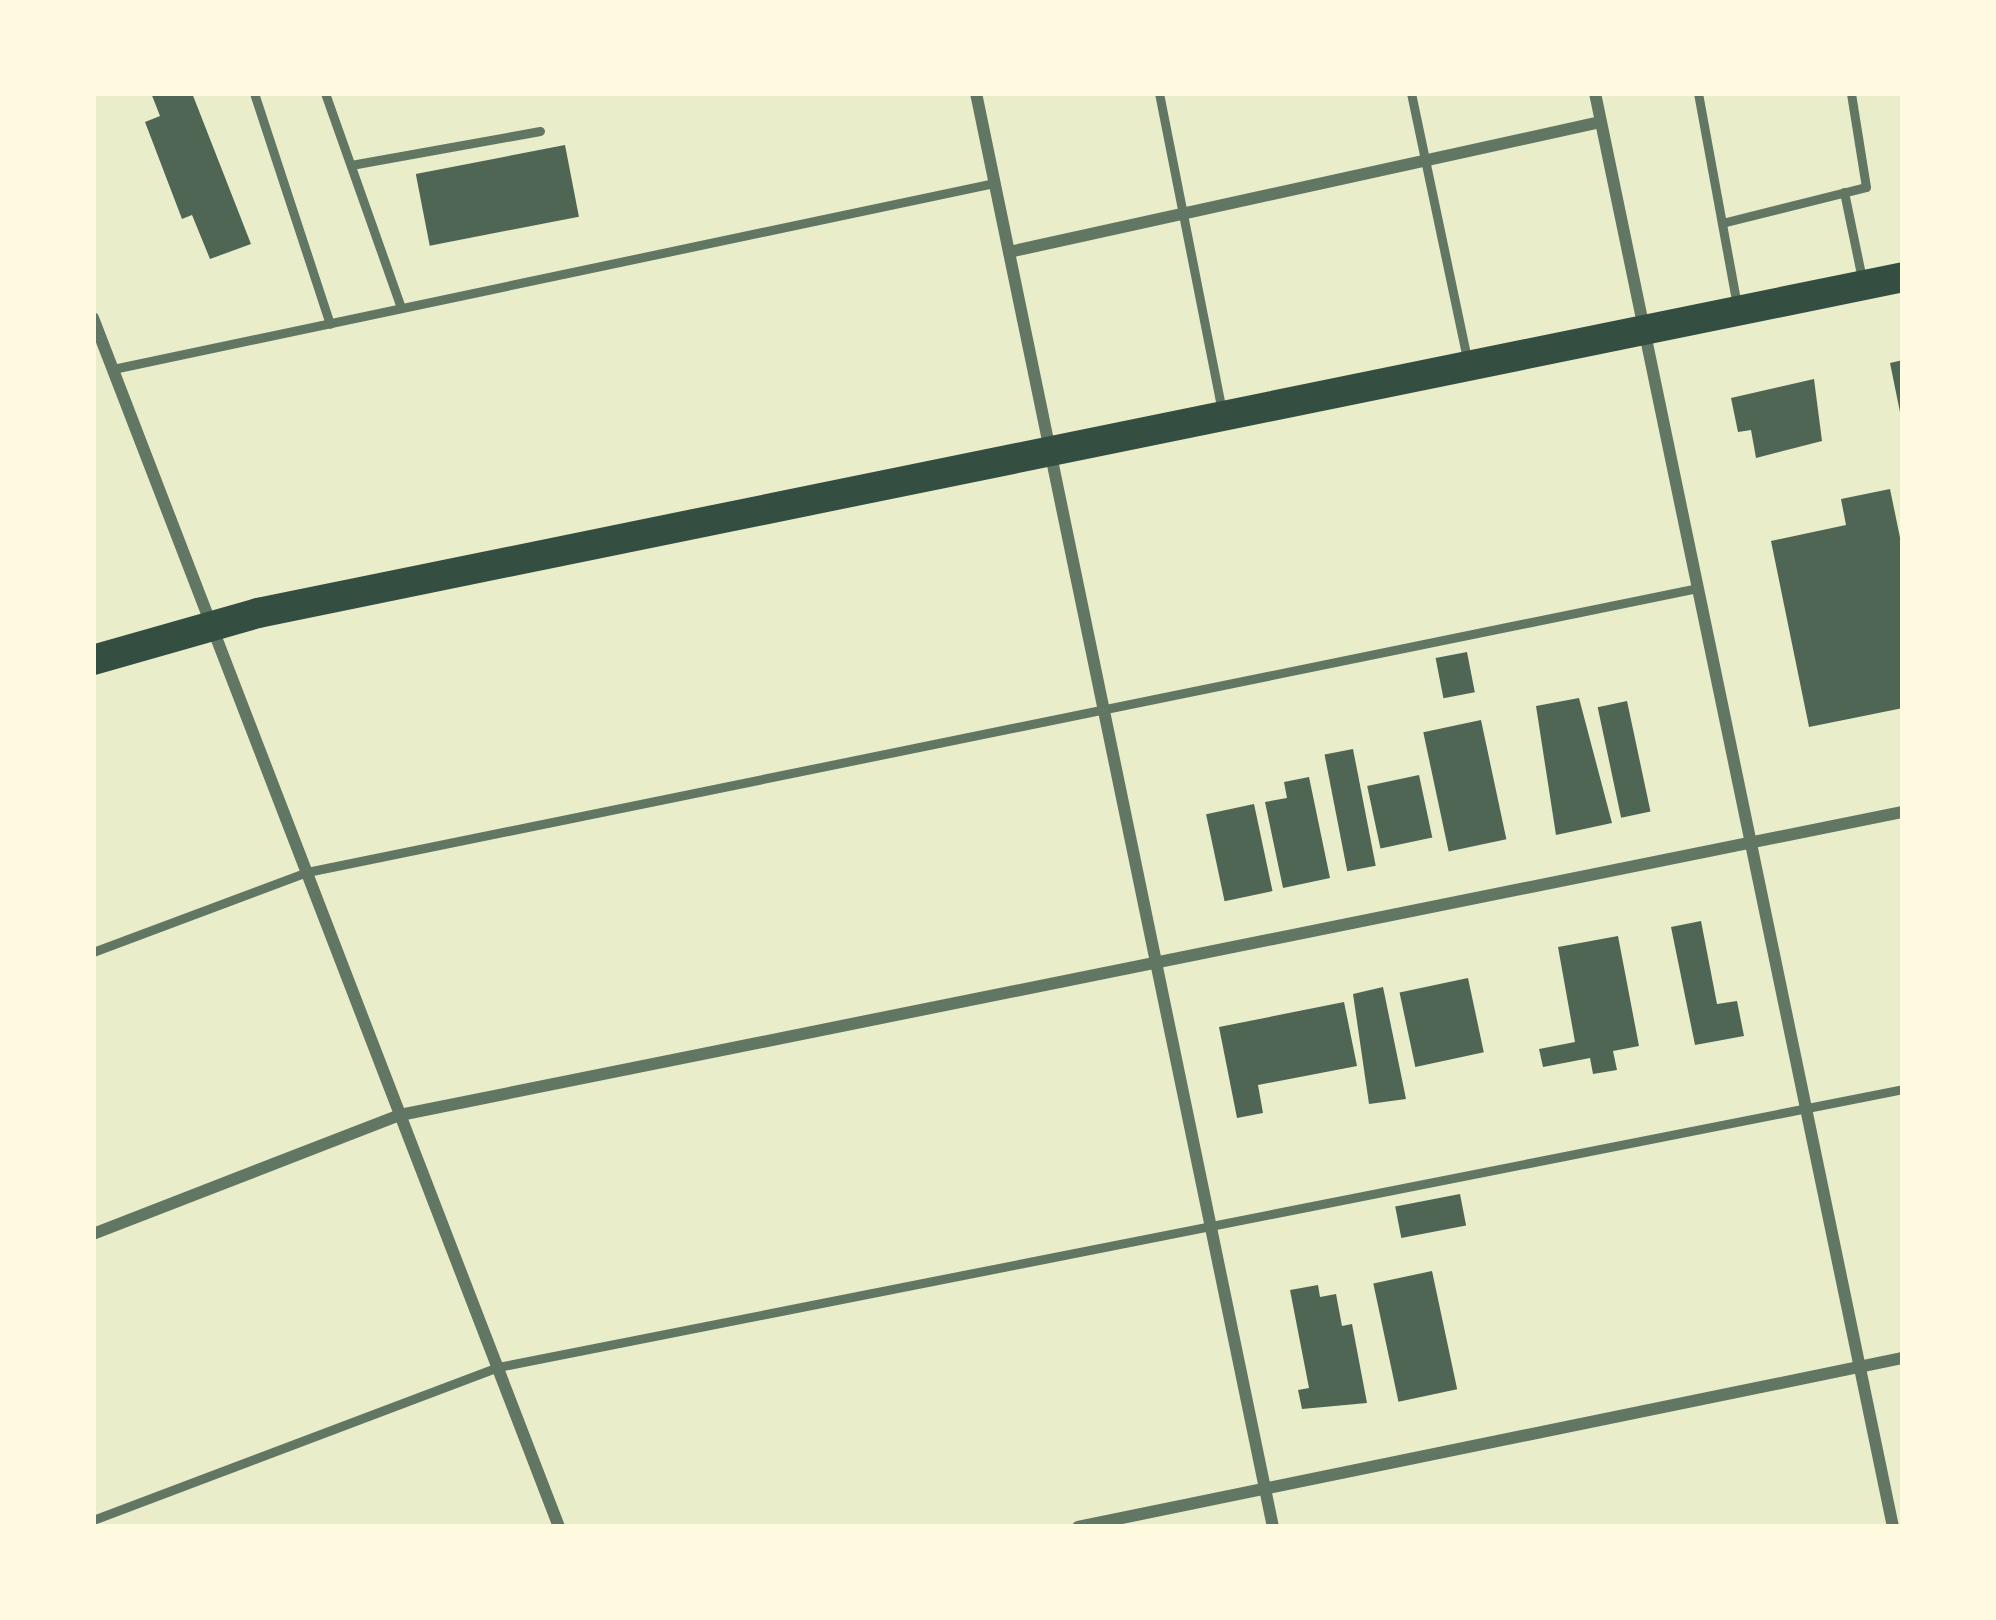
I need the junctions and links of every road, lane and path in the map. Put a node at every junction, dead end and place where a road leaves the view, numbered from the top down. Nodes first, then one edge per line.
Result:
1 (254, 93) edge
2 (326, 93) edge
3 (976, 93) edge
4 (1159, 93) edge
5 (1412, 93) edge
6 (1594, 93) edge
7 (1698, 93) edge
8 (1851, 93) edge
9 (1601, 122) junction
10 (540, 131) dead end
11 (1426, 161) junction
12 (351, 165) junction
13 (994, 183) junction
14 (1844, 192) junction
15 (1183, 215) junction
16 (1722, 223) junction
17 (1009, 252) junction
18 (1903, 277) edge
19 (1863, 285) junction
20 (401, 308) junction
21 (1738, 310) junction
22 (93, 318) edge
23 (329, 324) junction
24 (1644, 330) junction
25 (1468, 365) junction
26 (112, 369) junction
27 (1222, 415) junction
28 (1050, 451) junction
29 (1698, 588) junction
30 (211, 624) junction
31 (93, 660) edge
32 (1104, 714) junction
33 (1903, 812) edge
34 (1751, 843) junction
35 (307, 872) junction
36 (93, 952) edge
37 (1156, 963) junction
38 (1903, 1089) edge
39 (1807, 1110) junction
40 (400, 1115) junction
41 (1211, 1229) junction
42 (93, 1234) edge
43 (1903, 1358) edge
44 (498, 1367) junction
45 (1860, 1367) junction
46 (1265, 1490) junction
47 (93, 1520) edge
48 (559, 1527) edge
49 (1078, 1527) edge
50 (1273, 1527) edge
51 (1893, 1527) edge

1 - 23 lane
2 - 12 lane
3 - 13 street
4 - 15 lane
5 - 11 lane
6 - 9 street
7 - 16 lane
8 - 14 lane
9 - 11 street
9 - 24 street
10 - 12 lane
11 - 15 street
11 - 25 lane
12 - 20 lane
13 - 17 street
13 - 20 lane
14 - 16 lane
14 - 19 lane
15 - 17 street
15 - 27 lane
16 - 21 lane
17 - 28 street
18 - 19 main road
19 - 21 main road
20 - 23 lane
21 - 24 main road
22 - 26 street
23 - 26 lane
24 - 25 main road
24 - 29 street
25 - 27 main road
26 - 30 street
27 - 28 main road
28 - 30 main road
28 - 32 street
29 - 32 lane
29 - 34 street
30 - 31 main road
30 - 35 street
32 - 35 lane
32 - 37 street
33 - 34 street
34 - 37 street
34 - 39 street
35 - 36 lane
35 - 40 street
37 - 40 street
37 - 41 street
38 - 39 lane
39 - 41 lane
39 - 45 street
40 - 42 street
40 - 44 street
41 - 44 lane
41 - 46 street
43 - 45 street
44 - 47 lane
44 - 48 street
45 - 46 street
45 - 51 street
46 - 49 street
46 - 50 street

